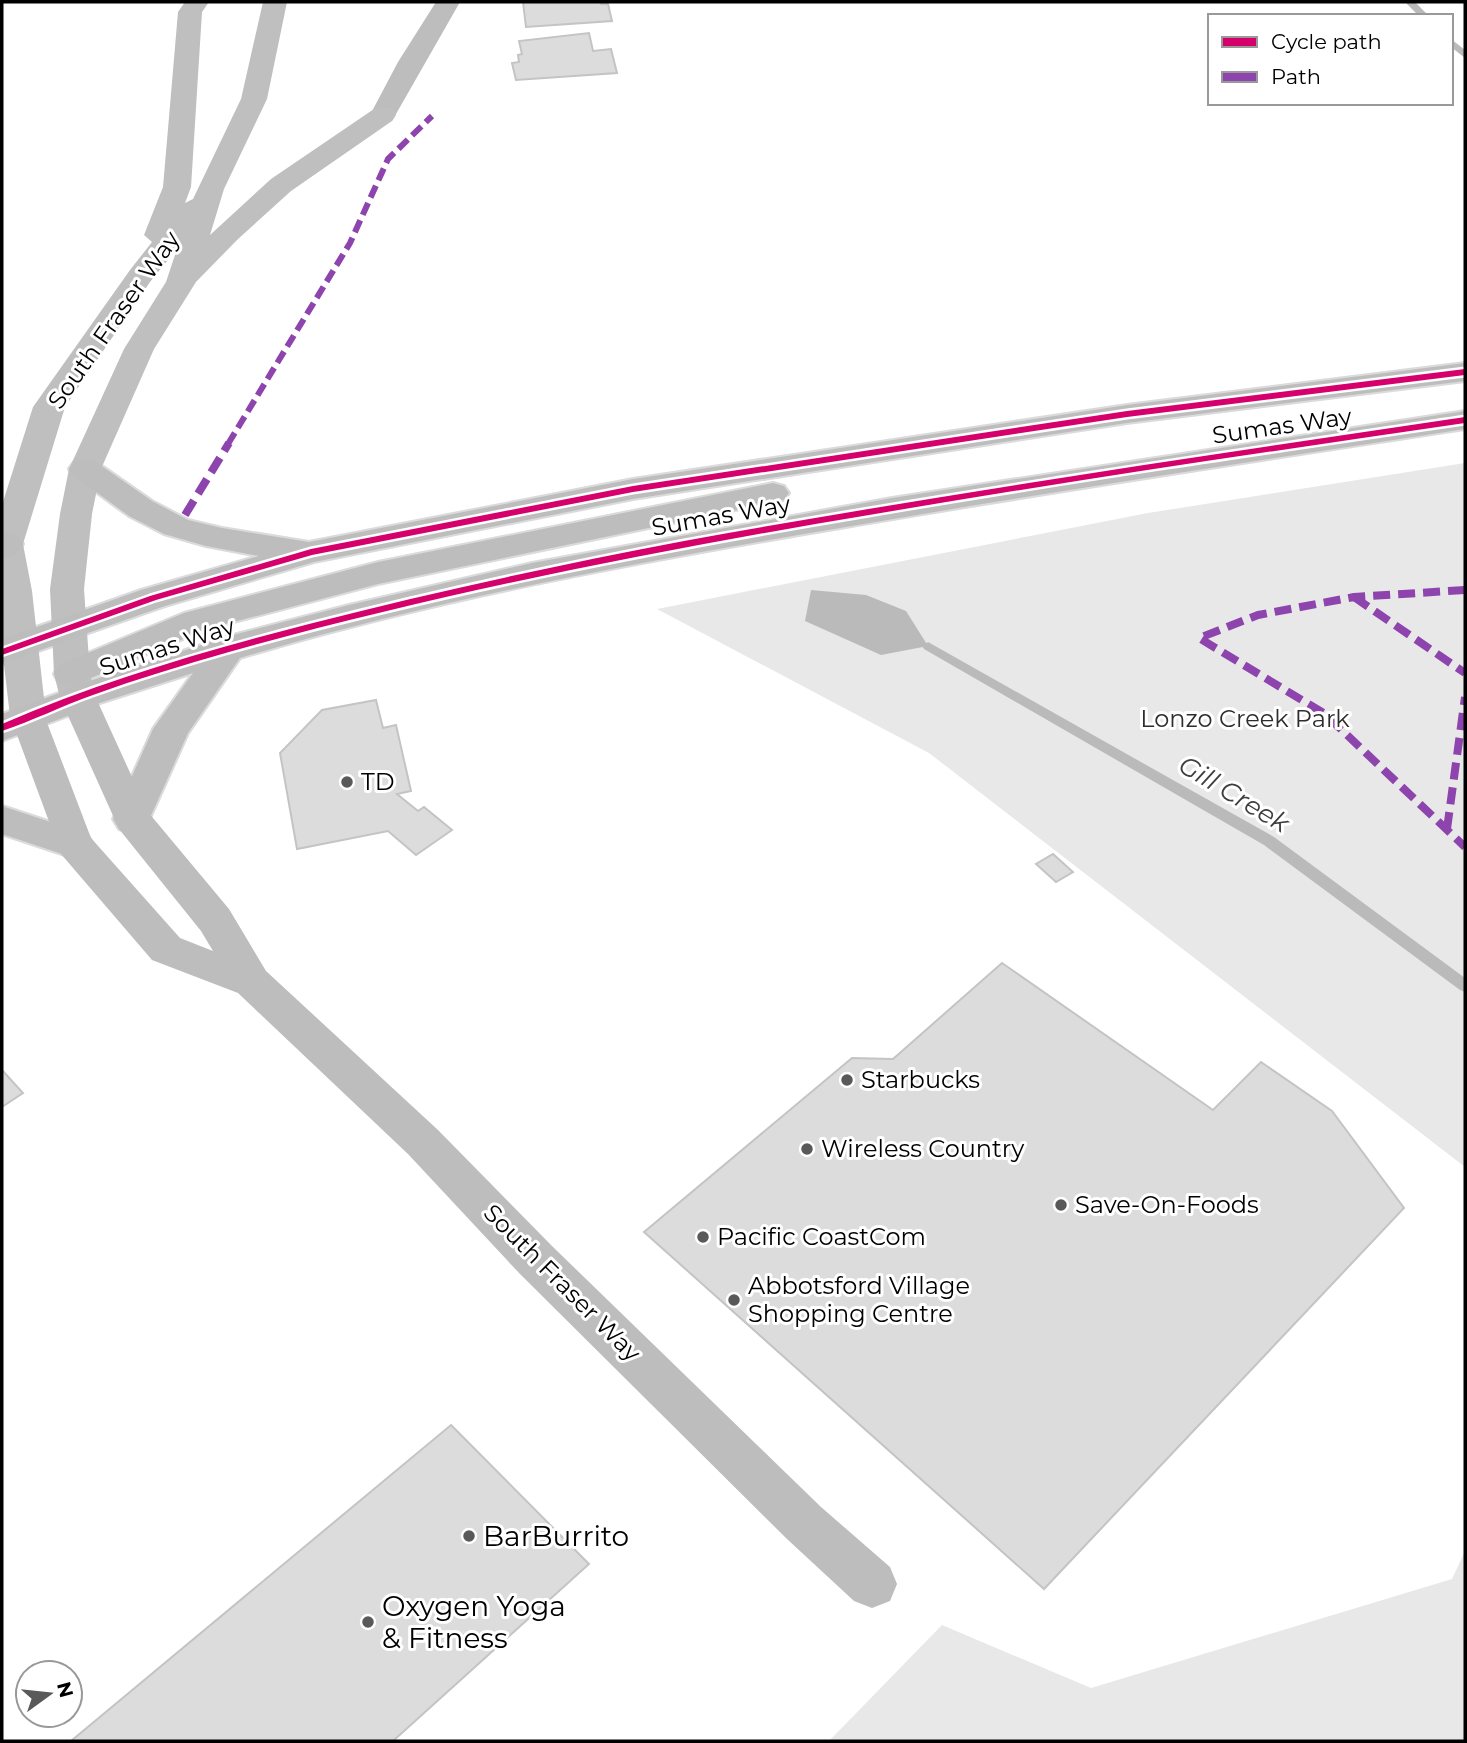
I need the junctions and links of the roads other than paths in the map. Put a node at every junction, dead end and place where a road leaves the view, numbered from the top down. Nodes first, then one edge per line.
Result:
1 (197, 2) edge
2 (275, 2) edge
3 (448, 2) edge
4 (210, 189) junction
5 (140, 276) junction
6 (181, 282) junction
7 (1465, 372) edge
8 (1127, 414) junction
9 (1465, 420) edge
10 (85, 469) junction
11 (4, 546) edge
12 (311, 552) junction
13 (68, 628) junction
14 (229, 648) junction
15 (10, 649) edge
16 (75, 686) junction
17 (15, 722) edge
18 (132, 819) junction
19 (2, 820) edge
20 (74, 844) junction
21 (252, 982) junction
22 (872, 1584) dead end

1 - 5 main road
2 - 4 main road, South Fraser Way
3 - 6 main road
4 - 5 main road, South Fraser Way
4 - 6 main road, South Fraser Way
5 - 11 main road, South Fraser Way
6 - 10 main road, South Fraser Way
7 - 8 main road, Sumas Way
8 - 12 main road, Sumas Way
8 - 16 main road
9 - 14 main road, Sumas Way
10 - 12 main road
10 - 13 main road, South Fraser Way
11 - 15 main road, South Fraser Way
12 - 13 main road, Sumas Way
13 - 15 main road, Sumas Way
13 - 16 main road, South Fraser Way
14 - 16 main road, Sumas Way
14 - 18 main road
15 - 17 main road, South Fraser Way
16 - 17 main road, Sumas Way
16 - 18 main road, South Fraser Way
17 - 20 main road, South Fraser Way
18 - 21 main road, South Fraser Way
19 - 20 main road
20 - 21 main road, South Fraser Way
21 - 22 main road, South Fraser Way

